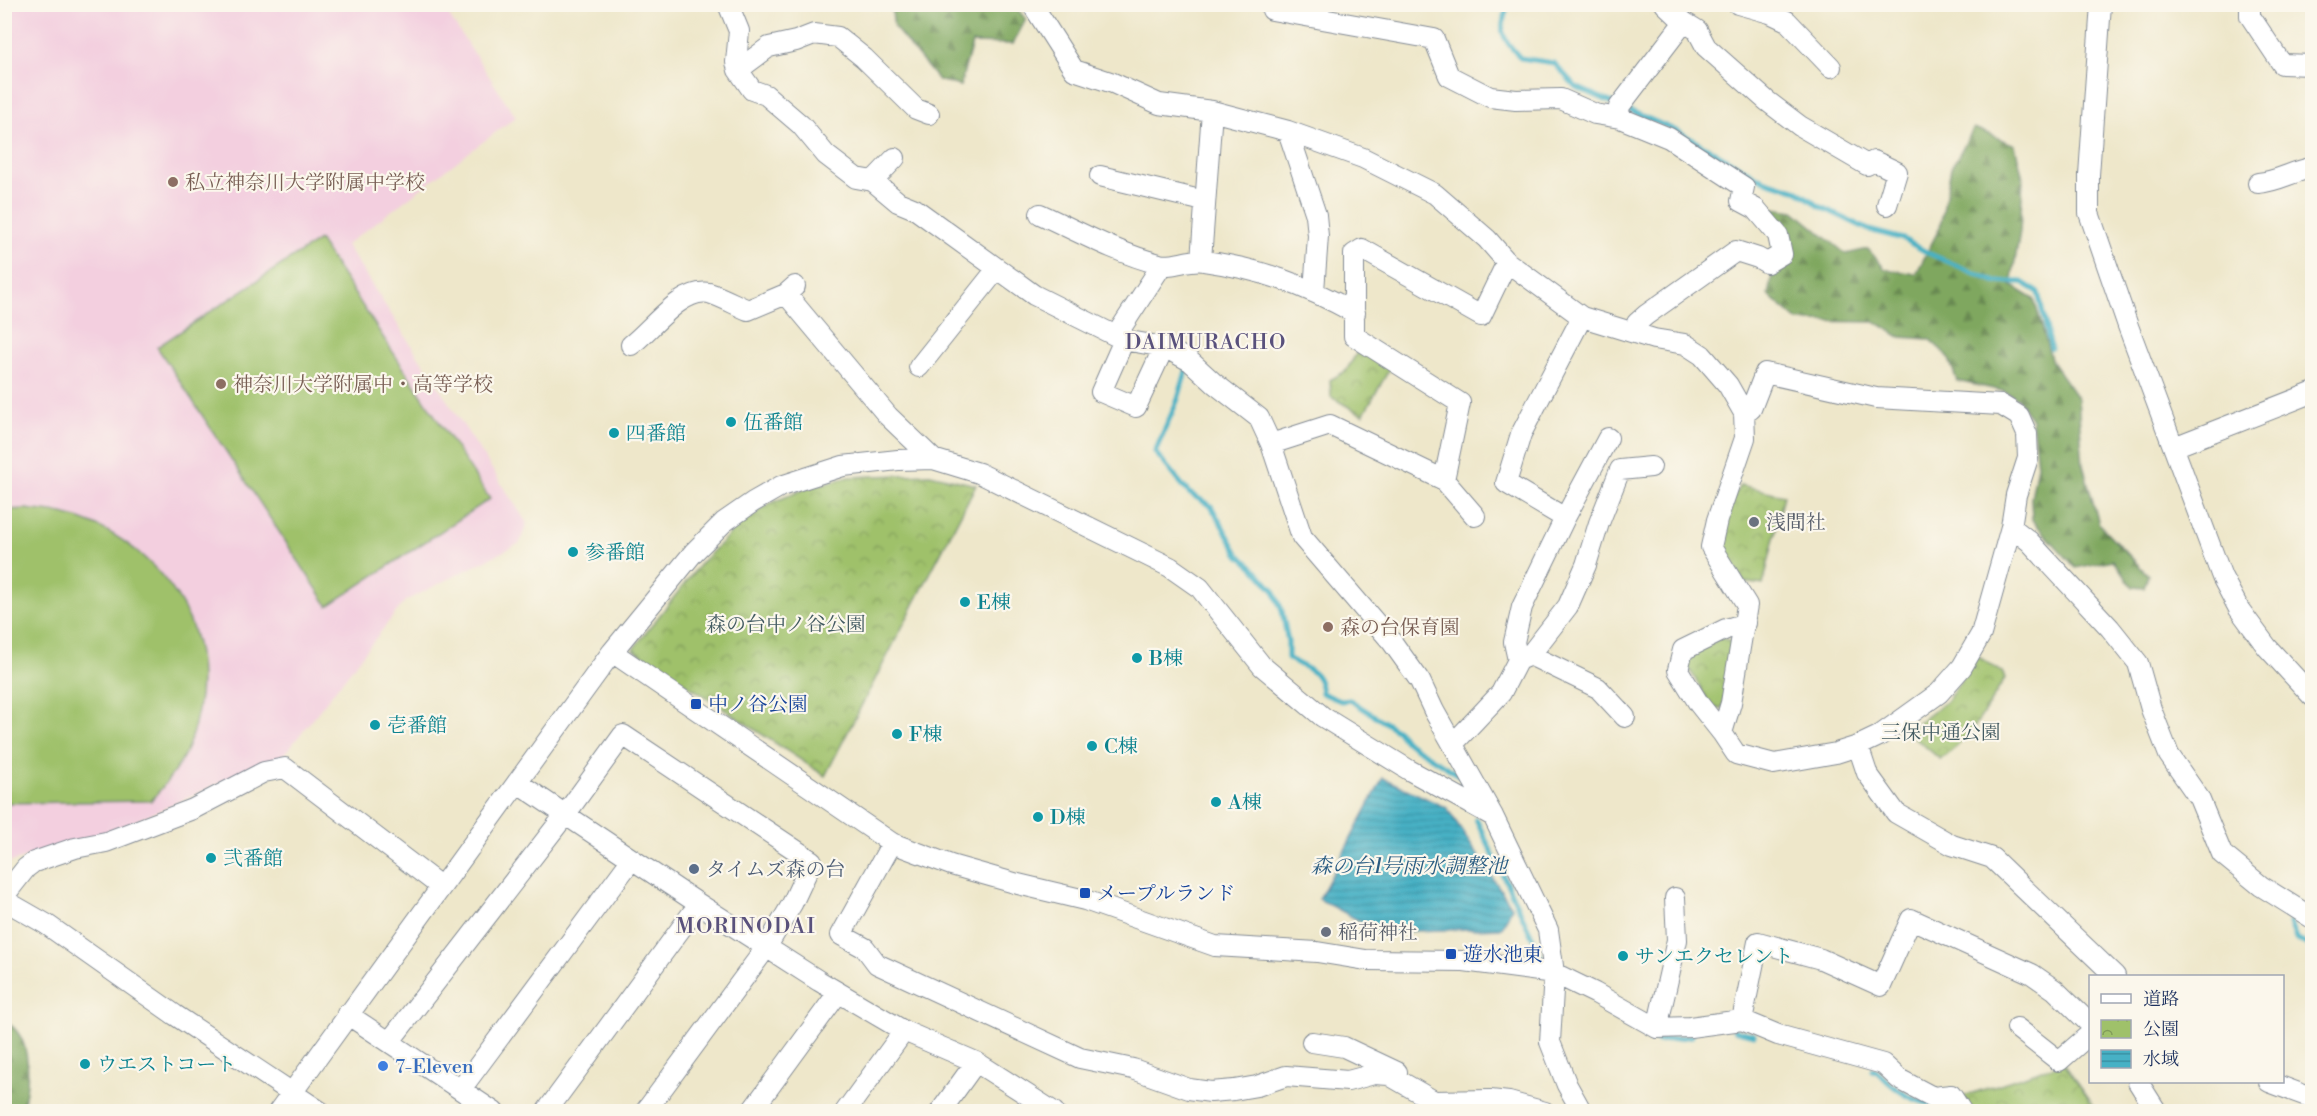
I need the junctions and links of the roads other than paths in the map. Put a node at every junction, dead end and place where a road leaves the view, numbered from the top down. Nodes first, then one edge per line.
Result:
1 (728, 4) edge
2 (1032, 4) edge
3 (1665, 4) edge
4 (1738, 4) edge
5 (2101, 4) edge
6 (2250, 4) edge
7 (1272, 10) dead end
8 (1684, 22) junction
9 (2313, 65) edge
10 (1831, 67) dead end
11 (738, 70) junction
12 (1212, 111) junction
13 (929, 114) dead end
14 (1620, 118) junction
15 (1288, 131) junction
16 (895, 158) dead end
17 (2313, 168) edge
18 (1100, 176) dead end
19 (873, 181) junction
20 (2258, 183) dead end
21 (1204, 201) junction
22 (1887, 206) dead end
23 (1040, 214) dead end
24 (1201, 260) junction
25 (1507, 262) junction
26 (1162, 265) junction
27 (997, 269) junction
28 (1314, 291) junction
29 (1355, 313) junction
30 (1582, 317) junction
31 (1634, 333) junction
32 (1124, 340) junction
33 (632, 345) dead end
34 (1164, 347) junction
35 (918, 366) dead end
36 (2313, 393) edge
37 (1744, 412) junction
38 (1608, 438) dead end
39 (1271, 444) junction
40 (2174, 447) junction
41 (933, 459) junction
42 (1651, 467) dead end
43 (1444, 480) junction
44 (1474, 516) dead end
45 (1565, 518) junction
46 (2011, 527) junction
47 (1746, 623) junction
48 (612, 652) junction
49 (1524, 657) junction
50 (2313, 696) edge
51 (1625, 717) dead end
52 (1722, 733) junction
53 (1453, 744) junction
54 (1858, 746) junction
55 (518, 783) junction
56 (565, 815) junction
57 (1493, 816) junction
58 (892, 843) junction
59 (632, 860) junction
60 (440, 886) junction
61 (4, 898) edge
62 (1675, 898) dead end
63 (699, 904) junction
64 (2313, 918) edge
65 (766, 948) junction
66 (1554, 973) junction
67 (2114, 975) edge
68 (838, 993) junction
69 (347, 1014) junction
70 (1742, 1020) junction
71 (2089, 1022) edge
72 (1657, 1028) junction
73 (2017, 1028) dead end
74 (904, 1031) junction
75 (2089, 1036) edge
76 (390, 1041) junction
77 (1312, 1042) dead end
78 (976, 1062) junction
79 (2139, 1083) edge
80 (2272, 1083) edge
81 (461, 1089) junction
82 (1414, 1089) junction
83 (291, 1092) junction
84 (2313, 1098) edge
85 (278, 1112) edge
86 (321, 1112) edge
87 (494, 1112) edge
88 (546, 1112) edge
89 (645, 1112) edge
90 (751, 1112) edge
91 (845, 1112) edge
92 (940, 1112) edge
93 (1054, 1112) edge
94 (1545, 1112) edge
95 (1582, 1112) edge
96 (1962, 1112) edge
97 (2157, 1112) edge

1 - 11 street
2 - 12 street
3 - 8 street
4 - 10 street
5 - 40 street
6 - 9 street
7 - 14 street
8 - 14 street
8 - 22 street
11 - 13 street
11 - 19 street
12 - 15 street
12 - 21 street
14 - 31 street
15 - 25 street
15 - 28 street
16 - 19 street
17 - 20 street
18 - 21 street
19 - 27 street
21 - 24 street
23 - 26 street
24 - 26 street
24 - 28 street
25 - 29 street
25 - 30 street
26 - 32 street
27 - 32 street
27 - 35 street
28 - 29 street
29 - 43 street
30 - 31 street
30 - 45 street
31 - 37 street
32 - 34 street
32 - 34 street
33 - 41 street
34 - 39 street
36 - 40 street
37 - 46 street
37 - 47 street
38 - 45 street
39 - 43 street
39 - 53 street
40 - 50 street
41 - 48 street
41 - 57 street
42 - 49 street
43 - 44 street
45 - 49 street
46 - 54 street
46 - 64 street
47 - 52 street
47 - 52 street
48 - 55 street
48 - 58 street
49 - 51 street
49 - 53 street
52 - 54 street
53 - 57 street
54 - 67 street
55 - 56 street
55 - 60 street
56 - 59 street
56 - 65 street
56 - 76 street
57 - 66 street
58 - 66 street
58 - 82 street
59 - 63 street
59 - 81 street
60 - 61 street
60 - 69 street
61 - 83 street
62 - 72 street
63 - 65 street
63 - 88 street
65 - 68 street
65 - 89 street
66 - 72 street
66 - 95 street
68 - 74 street
68 - 90 street
69 - 76 street
69 - 83 street
70 - 71 street
70 - 72 street
70 - 96 street
73 - 75 street
74 - 78 street
74 - 91 street
76 - 81 street
77 - 82 street
78 - 92 street
78 - 93 street
79 - 97 street
80 - 84 street
81 - 87 street
82 - 94 street
83 - 85 street
83 - 86 street

